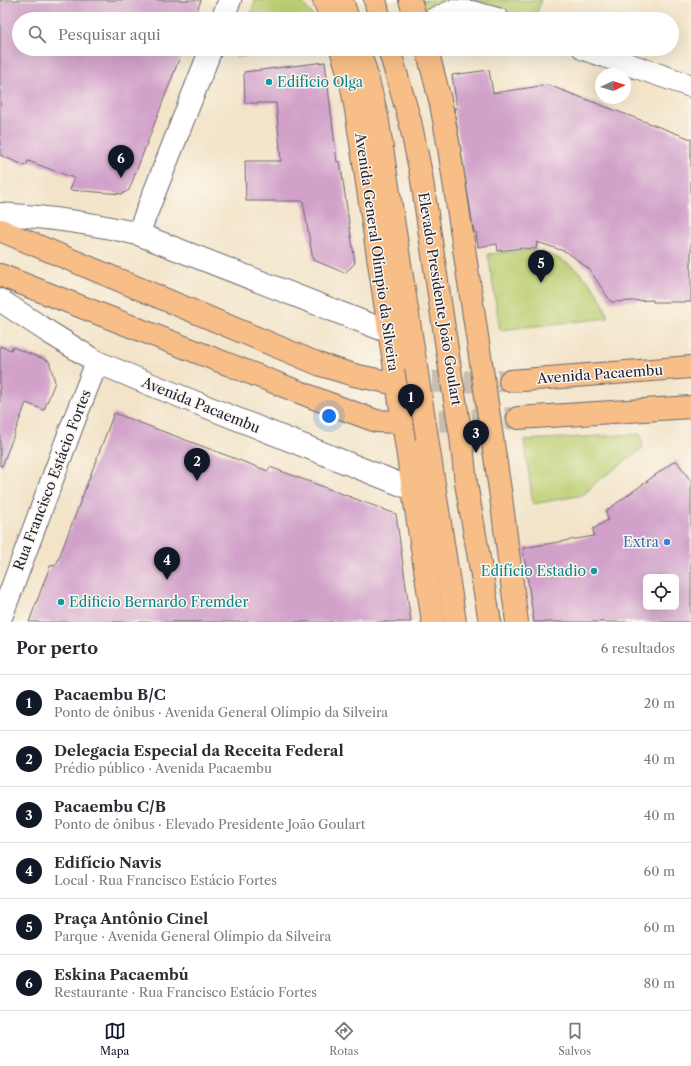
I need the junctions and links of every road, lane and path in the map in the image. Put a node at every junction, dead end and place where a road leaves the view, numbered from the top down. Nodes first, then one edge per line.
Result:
1 (230, 0) edge
2 (375, 0) edge
3 (225, 12) edge
4 (378, 12) edge
5 (453, 12) edge
6 (472, 12) edge
7 (208, 56) edge
8 (343, 56) edge
9 (360, 56) edge
10 (391, 56) edge
11 (428, 56) edge
12 (604, 56) edge
13 (691, 86) edge
14 (0, 214) edge
15 (0, 230) edge
16 (138, 234) junction
17 (0, 275) edge
18 (0, 300) edge
19 (388, 332) junction
20 (97, 362) junction
21 (691, 367) edge
22 (510, 381) tunnel mouth
23 (387, 382) tunnel mouth
24 (691, 407) edge
25 (518, 418) tunnel mouth
26 (397, 422) tunnel mouth
27 (412, 489) junction
28 (0, 620) edge
29 (433, 622) edge
30 (455, 622) edge
31 (490, 622) edge
32 (517, 622) edge

1 - 3 street
2 - 4 main road
5 - 6 street
7 - 16 street
8 - 19 main road, Avenida General Olímpio da Silveira
9 - 30 main road, bridge
10 - 31 main road, Elevado Presidente João Goulart, bridge
11 - 32 main road
12 - 13 street
14 - 16 street
15 - 23 main road
16 - 19 street
17 - 26 main road
18 - 20 street, Avenida Pacaembu
19 - 27 main road, Avenida General Olímpio da Silveira
20 - 27 street, Avenida Pacaembu
20 - 28 street, Rua Francisco Estácio Fortes
21 - 22 main road, Avenida Pacaembu
24 - 25 main road
27 - 29 main road, Avenida General Olímpio da Silveira

